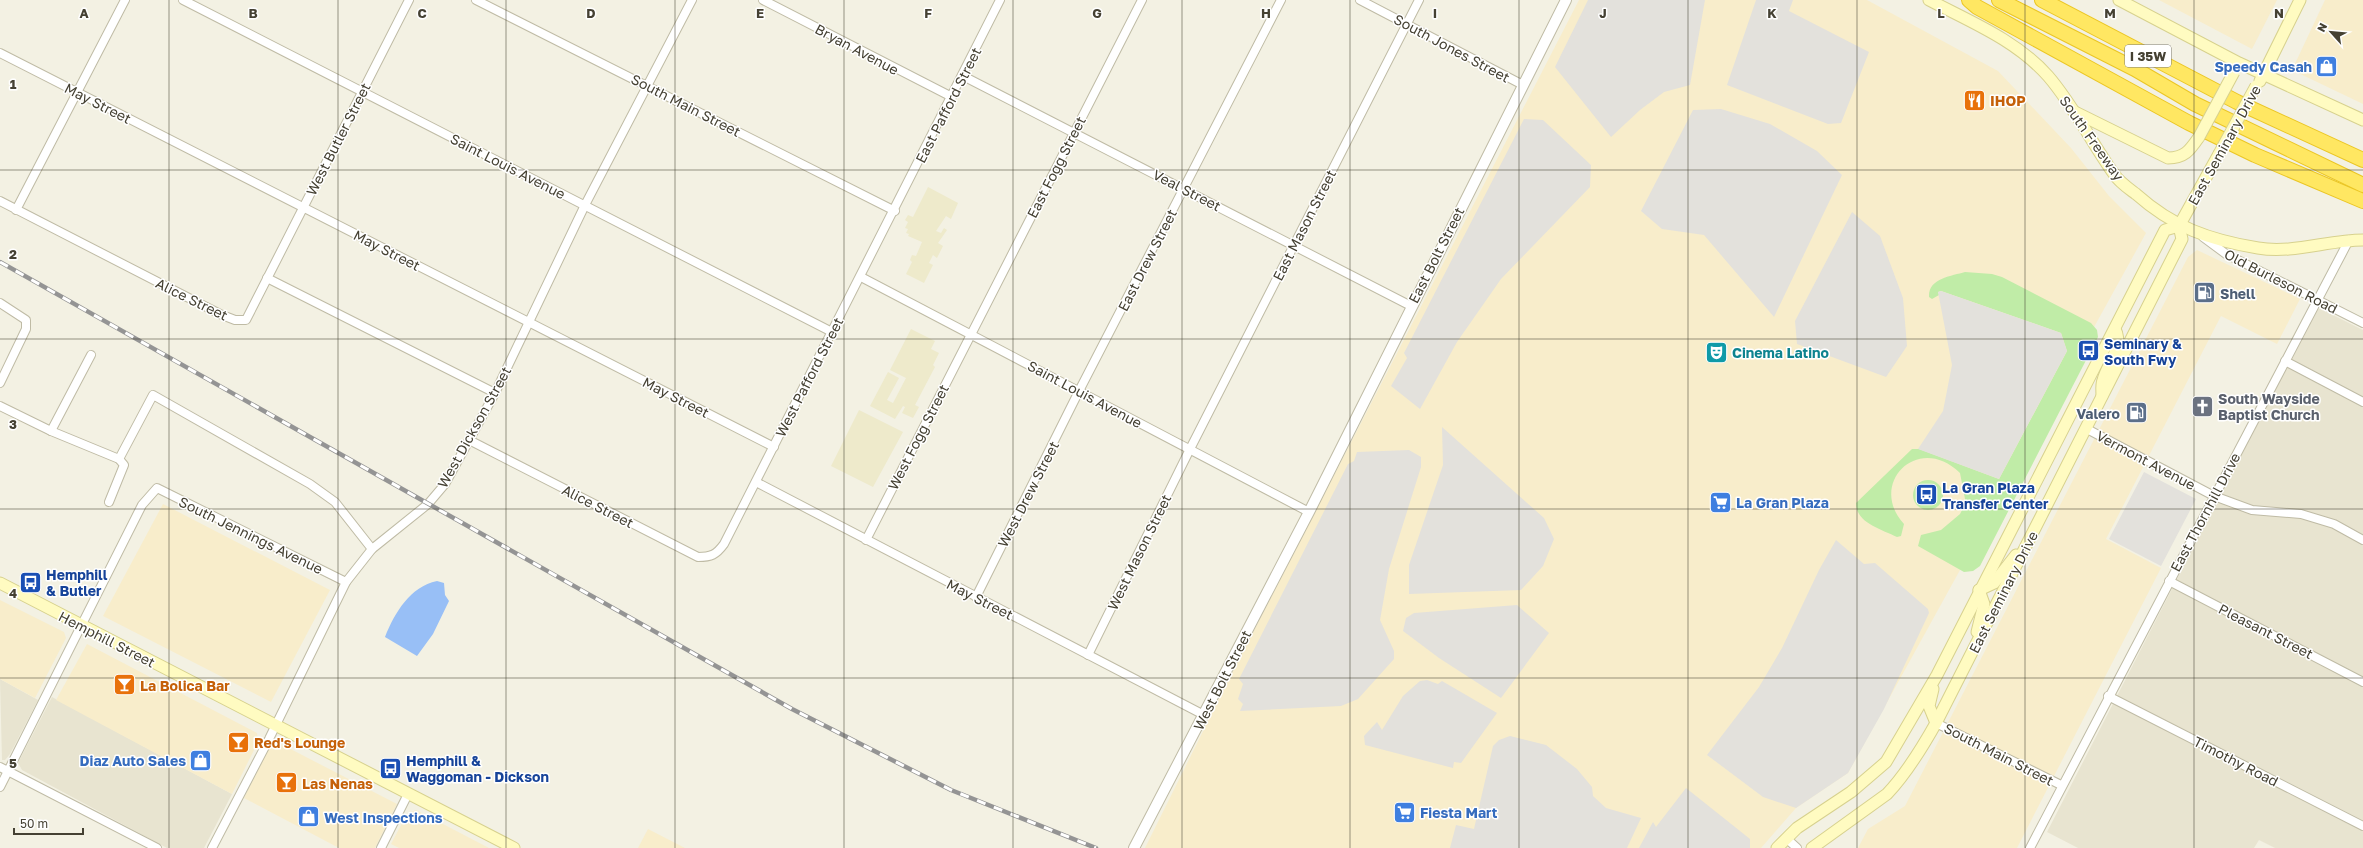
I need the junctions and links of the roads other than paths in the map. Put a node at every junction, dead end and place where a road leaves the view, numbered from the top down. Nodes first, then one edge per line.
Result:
1 (125, 0) edge
2 (184, 0) edge
3 (409, 0) edge
4 (476, 0) edge
5 (692, 0) edge
6 (763, 0) edge
7 (1000, 0) edge
8 (1142, 0) edge
9 (1281, 0) edge
10 (1360, 0) edge
11 (1419, 0) edge
12 (1566, 0) edge
13 (1929, 0) edge
14 (1969, 0) edge
15 (1999, 0) edge
16 (2042, 0) edge
17 (2119, 0) edge
18 (2300, 0) edge
19 (2131, 2) edge
20 (1407, 24) junction
21 (0, 52) edge
22 (2236, 68) junction
23 (2263, 75) junction
24 (963, 76) junction
25 (1523, 85) junction
26 (648, 86) junction
27 (78, 92) junction
28 (362, 92) junction
29 (952, 97) junction
30 (2073, 110) junction
31 (2363, 120) edge
32 (1074, 132) junction
33 (2363, 160) edge
34 (2363, 185) edge
35 (1184, 188) junction
36 (2363, 201) edge
37 (0, 202) edge
38 (585, 205) junction
39 (304, 207) junction
40 (16, 210) junction
41 (895, 211) junction
42 (2179, 226) junction
43 (2201, 236) junction
44 (2349, 240) junction
45 (2363, 240) edge
46 (1294, 245) junction
47 (861, 277) junction
48 (267, 278) junction
49 (2316, 300) junction
50 (0, 303) edge
51 (1411, 306) junction
52 (529, 322) junction
53 (2363, 323) edge
54 (2115, 329) junction
55 (832, 332) junction
56 (970, 334) junction
57 (91, 355) dead end
58 (2285, 361) junction
59 (0, 383) edge
60 (1079, 391) junction
61 (494, 393) junction
62 (2102, 401) junction
63 (2363, 402) edge
64 (0, 406) edge
65 (2087, 430) junction
66 (51, 431) junction
67 (469, 440) junction
68 (774, 447) junction
69 (1190, 449) junction
70 (119, 459) junction
71 (756, 482) junction
72 (2214, 496) junction
73 (109, 502) dead end
74 (1309, 512) junction
75 (2033, 533) junction
76 (866, 540) junction
77 (2363, 540) edge
78 (724, 544) joint
79 (372, 550) junction
80 (2169, 581) junction
81 (346, 582) junction
82 (0, 583) edge
83 (1979, 590) junction
84 (976, 597) junction
85 (82, 626) junction
86 (1971, 652) junction
87 (1088, 655) junction
88 (1937, 675) junction
89 (2363, 682) edge
90 (2108, 696) junction
91 (1204, 715) junction
92 (1936, 723) junction
93 (275, 725) junction
94 (4, 769) edge
95 (2061, 785) junction
96 (0, 787) edge
97 (408, 794) junction
98 (2363, 826) edge
99 (1786, 838) junction
100 (157, 848) edge
101 (212, 848) edge
102 (381, 848) edge
103 (514, 848) edge
104 (1134, 848) edge
105 (1777, 848) edge
106 (1797, 848) edge
107 (1812, 848) edge
108 (2030, 848) edge

1 - 27 street
2 - 28 street, Saint Louis Avenue
3 - 28 street, West Butler Street
4 - 26 street, South Main Street
5 - 26 street, West Dickson Street
6 - 29 street, Bryan Avenue
7 - 24 street, East Pafford Street
8 - 32 street, East Fogg Street
9 - 35 street, East Drew Street
10 - 20 street, South Jones Street
11 - 20 street, East Mason Street
12 - 25 street, East Bolt Street
13 - 30 main road, South Freeway
14 - 36 highway
15 - 34 highway, I 35W
16 - 33 highway, I 35W
17 - 19 main road
18 - 23 main road, East Seminary Drive
19 - 22 main road
20 - 25 street, South Jones Street
20 - 46 street, East Mason Street
21 - 27 street, May Street
22 - 23 main road
22 - 30 main road, bridge
23 - 31 main road
23 - 42 main road, East Seminary Drive, bridge
24 - 29 street, East Pafford Street
24 - 32 street, Veal Street
25 - 51 street, East Bolt Street
26 - 38 street, West Dickson Street
26 - 41 street, South Main Street
27 - 39 street, May Street
27 - 40 street
28 - 38 street, Saint Louis Avenue
28 - 39 street, West Butler Street
29 - 41 street, East Pafford Street
30 - 42 main road, South Freeway
32 - 35 street, Veal Street
32 - 56 street, East Fogg Street
35 - 46 street, Veal Street
35 - 60 street, East Drew Street
37 - 40 street, Alice Street
38 - 52 street, West Dickson Street
38 - 55 street, Saint Louis Avenue
39 - 48 street, West Butler Street
39 - 52 street, May Street
40 - 48 street, Alice Street
41 - 47 street, West Pafford Street
42 - 43 main road, South Freeway
42 - 54 main road, East Seminary Drive
42 - 62 main road, East Seminary Drive
43 - 44 main road, South Freeway
43 - 49 street, Old Burleson Road
44 - 45 main road, South Freeway
44 - 49 street, East Thornhill Drive
46 - 51 street, Veal Street
46 - 69 street, East Mason Street
47 - 55 street, West Pafford Street
47 - 56 street, Saint Louis Avenue
48 - 61 street
49 - 53 street, Old Burleson Road
49 - 58 street, East Thornhill Drive
50 - 59 street
51 - 74 street, East Bolt Street
52 - 61 street, West Dickson Street
52 - 68 street, May Street
54 - 62 main road
54 - 83 main road, East Seminary Drive
55 - 68 street, West Pafford Street
56 - 60 street, Saint Louis Avenue
56 - 76 street, West Fogg Street
57 - 66 street
58 - 63 street
58 - 72 street, East Thornhill Drive
60 - 69 street, Saint Louis Avenue
60 - 84 street, West Drew Street
61 - 67 street, West Dickson Street
62 - 65 main road, East Seminary Drive
64 - 66 street
65 - 72 street, Vermont Avenue
65 - 75 main road, East Seminary Drive
66 - 70 street
67 - 78 street, Alice Street
67 - 79 street, West Dickson Street
68 - 71 street, West Pafford Street
69 - 74 street, Saint Louis Avenue
69 - 87 street, West Mason Street
70 - 73 street
70 - 79 street
71 - 76 street, May Street
71 - 78 street, West Pafford Street
72 - 77 street, Vermont Avenue
72 - 80 street, East Thornhill Drive
74 - 91 street, West Bolt Street
75 - 83 main road
75 - 86 main road, East Seminary Drive
76 - 84 street, May Street
79 - 81 street, West Dickson Street
80 - 89 street, Pleasant Street
80 - 90 street, East Thornhill Drive
81 - 85 street, South Jennings Avenue
81 - 93 street, West Dickson Street
82 - 85 main road, Hemphill Street
83 - 86 main road
83 - 88 main road, East Seminary Drive
84 - 87 street, May Street
85 - 93 main road, Hemphill Street
85 - 94 street
86 - 92 main road, East Seminary Drive
87 - 91 street, May Street
88 - 92 main road
88 - 99 main road
90 - 95 street, East Thornhill Drive
90 - 98 street, Timothy Road
91 - 104 street, West Bolt Street
92 - 95 street, South Main Street
92 - 107 main road, East Seminary Drive
93 - 97 main road, Hemphill Street
93 - 101 street, West Dickson Street
94 - 96 street
94 - 100 street
95 - 108 street, East Thornhill Drive
97 - 102 street
97 - 103 main road, Hemphill Street
99 - 105 main road
99 - 106 street

